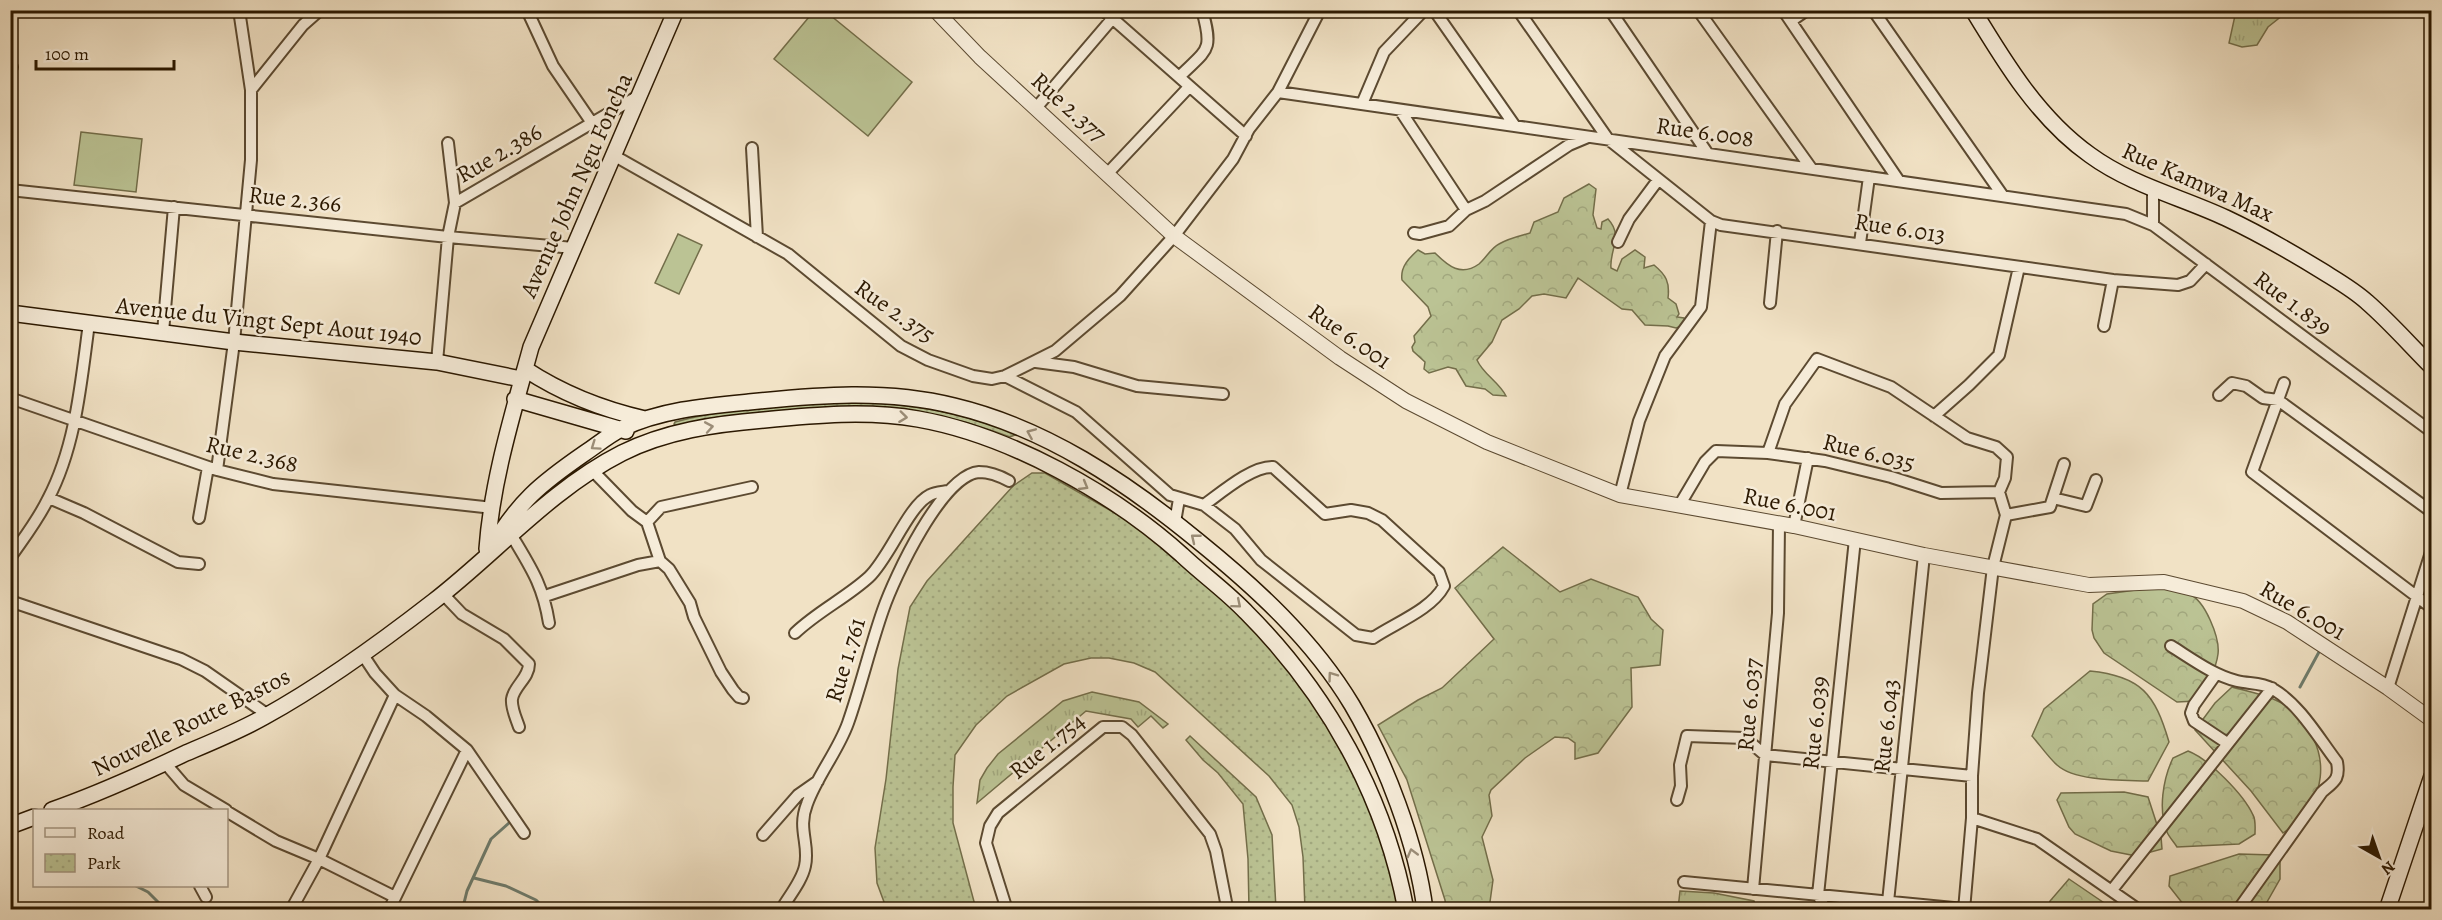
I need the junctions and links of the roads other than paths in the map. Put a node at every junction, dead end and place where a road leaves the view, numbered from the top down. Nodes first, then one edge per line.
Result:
1 (239, 10) edge
2 (320, 10) edge
3 (527, 10) edge
4 (676, 10) edge
5 (935, 10) edge
6 (1103, 10) edge
7 (1202, 10) edge
8 (1320, 10) edge
9 (1424, 10) edge
10 (1434, 10) edge
11 (1518, 10) edge
12 (1610, 10) edge
13 (1698, 10) edge
14 (1784, 10) edge
15 (1807, 10) edge
16 (1873, 10) edge
17 (1974, 10) edge
18 (1112, 19) junction
19 (1791, 21) junction
20 (1179, 77) junction
21 (1189, 87) junction
22 (251, 90) junction
23 (1278, 92) junction
24 (640, 94) junction
25 (1362, 104) junction
26 (1036, 108) junction
27 (1400, 110) junction
28 (592, 123) junction
29 (1515, 126) junction
30 (1245, 136) junction
31 (1589, 137) junction
32 (1608, 139) junction
33 (448, 143) dead end
34 (752, 148) dead end
35 (1708, 154) junction
36 (613, 155) junction
37 (1811, 168) junction
38 (1108, 173) junction
39 (1869, 177) junction
40 (1658, 180) junction
41 (1899, 181) junction
42 (10, 190) edge
43 (2153, 190) junction
44 (2002, 196) junction
45 (455, 203) junction
46 (174, 207) junction
47 (1466, 210) junction
48 (2126, 214) joint
49 (247, 215) junction
50 (1711, 220) junction
51 (2153, 225) junction
52 (1777, 231) junction
53 (1414, 233) dead end
54 (1174, 236) junction
55 (448, 237) junction
56 (757, 237) junction
57 (1618, 242) dead end
58 (1860, 243) junction
59 (574, 248) junction
60 (2206, 264) junction
61 (2019, 267) junction
62 (2113, 280) junction
63 (1770, 303) dead end
64 (10, 313) edge
65 (89, 323) junction
66 (2104, 326) dead end
67 (163, 333) junction
68 (234, 342) junction
69 (437, 362) junction
70 (1035, 362) junction
71 (2432, 367) edge
72 (523, 374) junction
73 (1005, 376) junction
74 (2284, 383) dead end
75 (1223, 393) dead end
76 (2219, 395) dead end
77 (10, 398) edge
78 (515, 399) junction
79 (2278, 400) junction
80 (1934, 416) junction
81 (646, 420) junction
82 (75, 422) junction
83 (620, 429) junction
84 (2432, 432) edge
85 (674, 434) junction
86 (652, 440) junction
87 (1768, 453) junction
88 (1808, 458) junction
89 (2064, 464) dead end
90 (213, 469) junction
91 (593, 471) junction
92 (2096, 480) dead end
93 (1009, 481) dead end
94 (752, 487) dead end
95 (948, 491) junction
96 (2000, 492) junction
97 (1620, 495) junction
98 (49, 498) junction
99 (2053, 498) junction
100 (1179, 499) junction
101 (1204, 504) junction
102 (1679, 506) junction
103 (493, 508) junction
104 (2432, 512) edge
105 (2006, 515) junction
106 (199, 518) dead end
107 (646, 522) junction
108 (1175, 522) junction
109 (1779, 524) junction
110 (1794, 526) junction
111 (512, 536) junction
112 (1855, 539) junction
113 (2432, 549) edge
114 (487, 555) junction
115 (1924, 555) junction
116 (10, 558) edge
117 (660, 561) junction
118 (199, 564) dead end
119 (1992, 567) junction
120 (443, 594) junction
121 (545, 596) junction
122 (2417, 596) junction
123 (10, 602) edge
124 (2432, 608) edge
125 (549, 623) dead end
126 (795, 633) dead end
127 (2171, 646) dead end
128 (363, 654) junction
129 (2216, 674) junction
130 (2272, 688) junction
131 (2388, 688) junction
132 (395, 695) junction
133 (743, 698) dead end
134 (268, 715) junction
135 (2432, 720) edge
136 (519, 728) dead end
137 (2227, 742) junction
138 (467, 750) junction
139 (1766, 755) junction
140 (1832, 762) junction
141 (165, 763) junction
142 (1902, 769) junction
143 (1972, 776) junction
144 (2432, 776) edge
145 (818, 780) junction
146 (1677, 800) dead end
147 (59, 808) edge
148 (220, 809) edge
149 (228, 814) edge
150 (32, 817) edge
151 (1972, 818) junction
152 (10, 826) edge
153 (524, 833) dead end
154 (763, 835) dead end
155 (319, 859) junction
156 (1684, 882) dead end
157 (201, 887) edge
158 (1753, 889) junction
159 (2112, 890) junction
160 (1818, 895) junction
161 (206, 897) dead end
162 (395, 897) junction
163 (1888, 902) junction
164 (291, 909) edge
165 (389, 909) edge
166 (781, 909) edge
167 (1007, 909) edge
168 (1225, 909) edge
169 (1406, 909) edge
170 (1425, 909) edge
171 (1826, 909) edge
172 (1964, 909) edge
173 (2139, 909) edge
174 (2238, 909) edge
175 (2387, 909) edge

1 - 22 street
2 - 22 street
3 - 28 street
4 - 24 main road, Avenue John Ngu Foncha
5 - 26 street, Rue 2.377
6 - 18 street
7 - 20 street
8 - 23 street, Rue 2.375
9 - 25 street
10 - 29 street
11 - 32 street, Rue 6.013
12 - 35 street
13 - 37 street
14 - 19 street
15 - 19 street
16 - 44 street
17 - 43 main road, Rue Kamwa Max
18 - 20 street
18 - 26 street
19 - 41 street
20 - 21 street
21 - 30 street
21 - 38 street
22 - 49 street
23 - 25 street, Rue 6.008
23 - 30 street, Rue 2.375
24 - 28 street, Rue 2.386
24 - 36 main road, Avenue John Ngu Foncha
25 - 27 street, Rue 6.008
26 - 38 street, Rue 2.377
27 - 29 street, Rue 6.008
27 - 47 street
28 - 45 street, Rue 2.386
29 - 31 street, Rue 6.008
30 - 54 street, Rue 2.375
31 - 32 street, Rue 6.008
31 - 47 street
32 - 35 street, Rue 6.008
32 - 40 street, Rue 6.013
33 - 45 street
34 - 56 street
35 - 37 street, Rue 6.008
36 - 56 street, Rue 2.375
36 - 59 main road, Avenue John Ngu Foncha
37 - 39 street, Rue 6.008
38 - 54 street, Rue 2.377
39 - 41 street, Rue 6.008
39 - 58 street
40 - 50 street, Rue 6.013
40 - 57 street
41 - 44 street, Rue 6.008
42 - 46 street, Rue 2.366
43 - 51 street
43 - 71 main road, Rue Kamwa Max
44 - 48 street, Rue 6.008
45 - 55 street, Rue 2.386
46 - 49 street, Rue 2.366
46 - 67 street
47 - 53 street
48 - 51 street, Rue 1.839
49 - 55 street, Rue 2.366
49 - 68 street
50 - 52 street, Rue 6.013
50 - 97 street
51 - 60 street, Rue 1.839
52 - 58 street, Rue 6.013
52 - 63 street
54 - 70 street, Rue 2.375
54 - 97 street, Rue 6.001
55 - 59 street, Rue 2.366
55 - 69 street, Rue 2.386
56 - 73 street, Rue 2.375
58 - 61 street, Rue 6.013
59 - 72 main road, Avenue John Ngu Foncha
60 - 62 street, Rue 6.013
60 - 84 street, Rue 1.839
61 - 62 street, Rue 6.013
61 - 80 street
62 - 66 street
64 - 65 main road, Avenue du Vingt Sept Aout 1940
65 - 67 main road, Avenue du Vingt Sept Aout 1940
65 - 82 street
67 - 68 main road, Avenue du Vingt Sept Aout 1940
68 - 69 main road, Avenue du Vingt Sept Aout 1940
68 - 90 street
69 - 72 main road, Avenue du Vingt Sept Aout 1940
70 - 73 street, Rue 2.375
70 - 75 street
72 - 78 main road, Avenue John Ngu Foncha
72 - 81 main road
73 - 100 street
74 - 79 street
76 - 79 street
77 - 82 street, Rue 2.368
78 - 83 main road
78 - 103 main road, Avenue John Ngu Foncha
79 - 104 street
79 - 122 street
80 - 87 street
80 - 96 street
81 - 83 main road
81 - 85 main road
108 -> 81 main road
82 - 90 street, Rue 2.368
82 - 98 street
83 - 86 main road
83 -> 114 main road
85 - 86 main road
85 -> 169 main road
86 - 91 main road
87 - 88 street, Rue 6.035
87 - 102 street, Rue 6.035
88 - 96 street, Rue 6.035
88 - 110 street
89 - 99 street
90 - 103 street, Rue 2.368
90 - 106 street
91 - 107 street
91 - 111 main road
92 - 99 street
93 - 95 street, Rue 1.761
94 - 107 street
95 - 126 street
95 - 145 street, Rue 1.761
96 - 105 street
97 - 102 street, Rue 6.001
98 - 116 street
98 - 118 street
99 - 105 street
100 - 101 street
100 - 108 street
101 - 101 street
102 - 109 street, Rue 6.001
103 - 114 main road, Avenue John Ngu Foncha
105 - 119 street
107 - 117 street
170 -> 108 main road
109 - 110 street, Rue 6.001
109 - 139 street, Rue 6.037
110 - 112 street, Rue 6.001
111 - 114 main road
111 - 121 street
112 - 115 street, Rue 6.001
112 - 140 street, Rue 6.039
113 - 122 street
114 - 120 main road, Nouvelle Route Bastos
115 - 119 street, Rue 6.001
115 - 142 street, Rue 6.043
117 - 121 street
117 - 133 street
119 - 131 street, Rue 6.001
119 - 143 street
120 - 128 main road, Nouvelle Route Bastos
120 - 136 street
121 - 125 street
122 - 124 street
122 - 131 street
123 - 134 street
127 - 129 street
128 - 132 street
128 - 134 main road, Nouvelle Route Bastos
129 - 130 street
129 - 137 street
130 - 137 street
130 - 174 street
131 - 135 street, Rue 6.001
132 - 138 street
132 - 155 street
134 - 141 main road, Nouvelle Route Bastos
137 - 159 street
138 - 153 street
138 - 162 street
139 - 140 street
139 - 146 street
139 - 158 street, Rue 6.037
140 - 142 street
140 - 160 street, Rue 6.039
141 - 147 main road, Nouvelle Route Bastos
141 - 148 street
142 - 143 street
142 - 163 street, Rue 6.043
143 - 151 street
144 - 175 main road
145 - 154 street
145 - 166 street, Rue 1.761
149 - 155 street
150 - 152 main road
151 - 159 street
151 - 172 street
155 - 162 street
155 - 164 street
156 - 158 street
157 - 161 street
158 - 160 street
159 - 173 street
160 - 163 street
160 - 171 street
162 - 165 street
163 - 172 street
167 - 168 street, Rue 1.754

